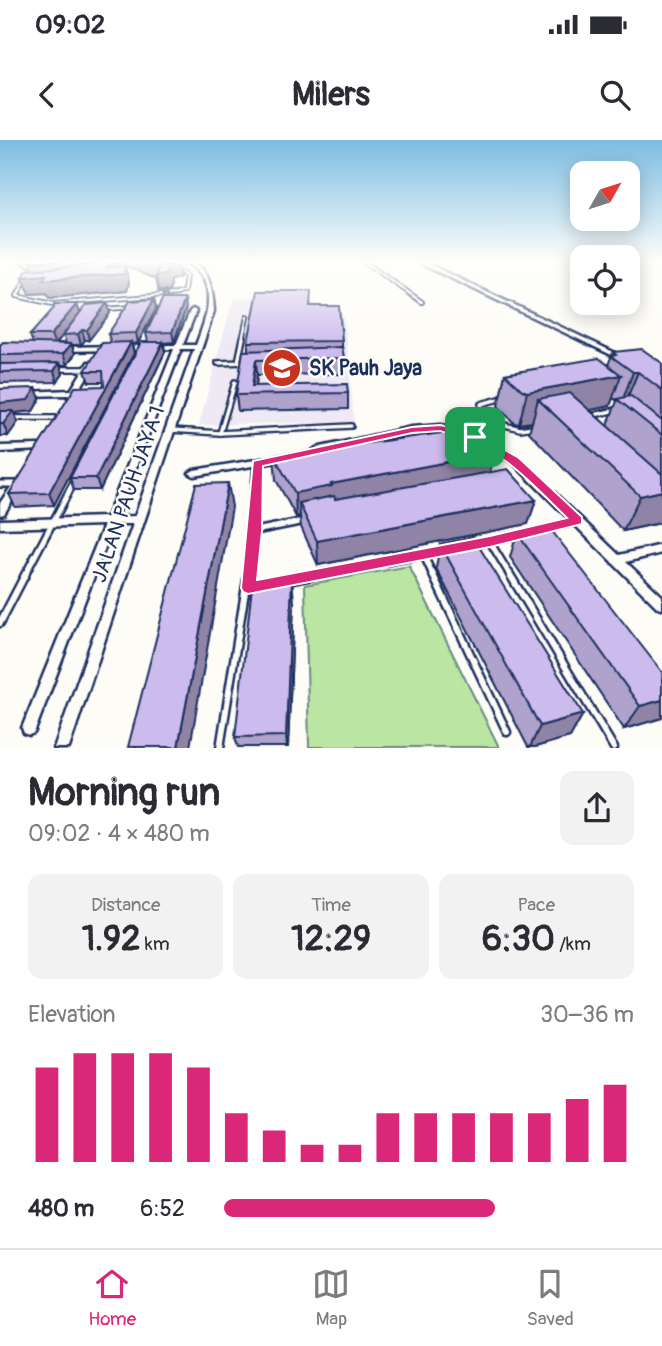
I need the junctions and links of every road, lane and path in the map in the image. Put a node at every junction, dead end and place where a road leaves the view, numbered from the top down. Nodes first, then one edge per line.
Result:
1 (20, 289) edge
2 (184, 289) edge
3 (210, 289) edge
4 (404, 289) edge
5 (478, 289) edge
6 (422, 302) dead end
7 (138, 306) edge
8 (126, 308) junction
9 (100, 310) edge
10 (193, 311) dead end
11 (247, 317) dead end
12 (120, 318) edge
13 (147, 337) edge
14 (107, 338) edge
15 (65, 340) edge
16 (199, 347) junction
17 (142, 348) junction
18 (179, 348) junction
19 (57, 349) joint
20 (101, 349) junction
21 (136, 360) edge
22 (628, 360) edge
23 (239, 362) junction
24 (251, 362) edge
25 (218, 363) dead end
26 (50, 369) edge
27 (88, 369) junction
28 (235, 382) edge
29 (74, 392) junction
30 (12, 394) edge
31 (508, 397) dead end
32 (68, 401) edge
33 (610, 401) dead end
34 (63, 410) edge
35 (12, 418) edge
36 (58, 418) junction
37 (486, 420) junction
38 (545, 425) edge
39 (351, 426) dead end
40 (593, 427) edge
41 (51, 428) edge
42 (170, 430) junction
43 (220, 433) junction
44 (475, 437) junction
45 (45, 438) edge
46 (39, 447) junction
47 (0, 449) edge
48 (308, 453) edge
49 (295, 456) edge
50 (34, 457) edge
51 (257, 463) junction
52 (194, 473) dead end
53 (22, 475) edge
54 (77, 476) edge
55 (0, 484) edge
56 (16, 484) junction
57 (0, 511) edge
58 (139, 520) junction
59 (307, 520) edge
60 (578, 520) junction
61 (111, 521) junction
62 (53, 523) junction
63 (0, 524) edge
64 (547, 529) junction
65 (255, 531) junction
66 (536, 532) edge
67 (524, 534) edge
68 (555, 540) edge
69 (490, 542) junction
70 (463, 547) edge
71 (662, 549) edge
72 (450, 550) edge
73 (423, 555) junction
74 (616, 560) junction
75 (275, 583) edge
76 (262, 585) edge
77 (248, 588) junction
78 (662, 604) edge
79 (0, 623) edge
80 (29, 728) dead end
81 (508, 732) dead end
82 (61, 747) edge
83 (220, 747) edge
84 (614, 747) edge

1 - 2 lane
3 - 16 street, JALAN PAUH JAYA 1
4 - 6 lane
5 - 22 street
7 - 8 lane
8 - 9 lane
8 - 12 street
10 - 18 street
11 - 23 lane
13 - 17 lane
14 - 20 street
15 - 19 lane
16 - 18 street
16 - 42 street, JALAN PAUH JAYA 1
17 - 18 street
17 - 20 street
17 - 21 lane
18 - 61 street
19 - 20 street
20 - 27 street
23 - 24 lane
23 - 25 lane
26 - 27 lane
27 - 29 street
28 - 43 lane
29 - 30 street
29 - 32 street
31 - 37 lane
33 - 40 lane
34 - 36 street
35 - 36 lane
36 - 41 street
37 - 38 lane
37 - 44 lane
39 - 43 lane
42 - 43 lane
42 - 58 street, JALAN PAUH JAYA 1
44 - 48 street
44 - 60 street
45 - 46 street
46 - 47 street
46 - 50 street
49 - 51 street
51 - 52 street
51 - 65 lane
53 - 56 street
54 - 62 lane
55 - 56 lane
56 - 57 street
58 - 61 street
58 - 82 street, JALAN PAUH JAYA 1
59 - 65 lane
60 - 64 lane
60 - 74 street
61 - 62 street
61 - 80 street
62 - 63 street
62 - 79 lane
64 - 66 lane
64 - 68 lane
65 - 77 lane
67 - 69 lane
69 - 70 lane
69 - 84 lane
71 - 74 street
72 - 73 lane
73 - 75 lane
73 - 81 lane
74 - 78 street
76 - 77 lane
77 - 83 lane

